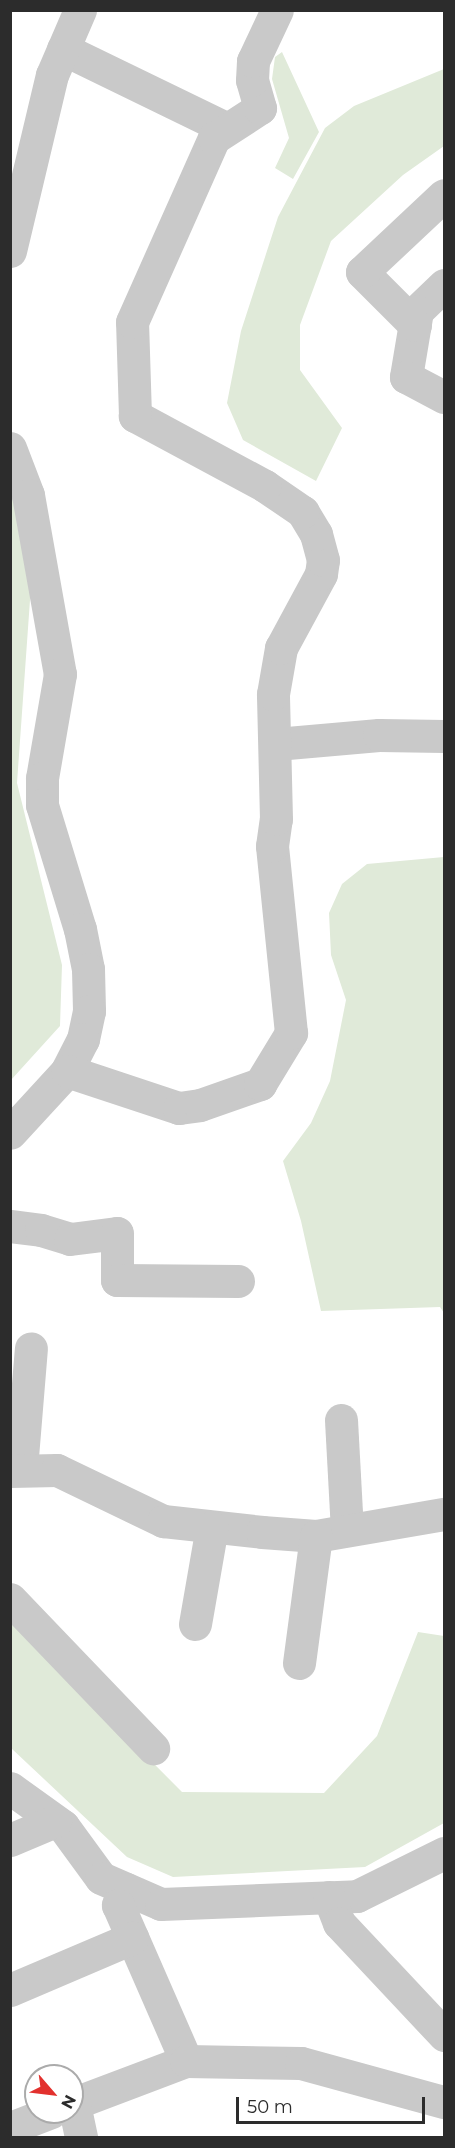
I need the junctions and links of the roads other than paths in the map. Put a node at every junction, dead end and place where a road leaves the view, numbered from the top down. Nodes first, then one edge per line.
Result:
1 (80, 10) edge
2 (277, 10) edge
3 (63, 49) junction
4 (226, 129) junction
5 (444, 195) edge
6 (10, 250) edge
7 (444, 285) edge
8 (415, 325) junction
9 (444, 397) edge
10 (10, 448) edge
11 (444, 736) edge
12 (276, 744) junction
13 (67, 1071) junction
14 (10, 1133) edge
15 (10, 1226) edge
16 (238, 1281) dead end
17 (31, 1348) dead end
18 (341, 1420) dead end
19 (16, 1470) edge
20 (444, 1514) edge
21 (212, 1527) junction
22 (331, 1533) junction
23 (10, 1599) edge
24 (195, 1624) dead end
25 (299, 1663) dead end
26 (153, 1748) dead end
27 (10, 1788) edge
28 (55, 1821) junction
29 (10, 1840) edge
30 (444, 1853) edge
31 (126, 1889) junction
32 (329, 1897) junction
33 (132, 1938) junction
34 (10, 1990) edge
35 (444, 2035) edge
36 (186, 2061) junction
37 (84, 2100) edge
38 (444, 2102) edge
39 (74, 2124) edge
40 (81, 2138) edge

1 - 3 street
2 - 4 street
3 - 4 street
3 - 6 street
4 - 12 street
5 - 8 street
7 - 8 street
8 - 9 street
10 - 13 street
11 - 12 street
12 - 13 street
13 - 14 street
15 - 16 street
17 - 19 street
18 - 22 street
19 - 21 street
20 - 22 street
21 - 22 street
21 - 24 street
22 - 25 street
23 - 26 street
27 - 28 street
28 - 29 street
28 - 31 street
30 - 32 street
31 - 32 street
31 - 33 street
32 - 35 street
33 - 34 street
33 - 36 street
36 - 37 street
36 - 38 street
39 - 40 street

